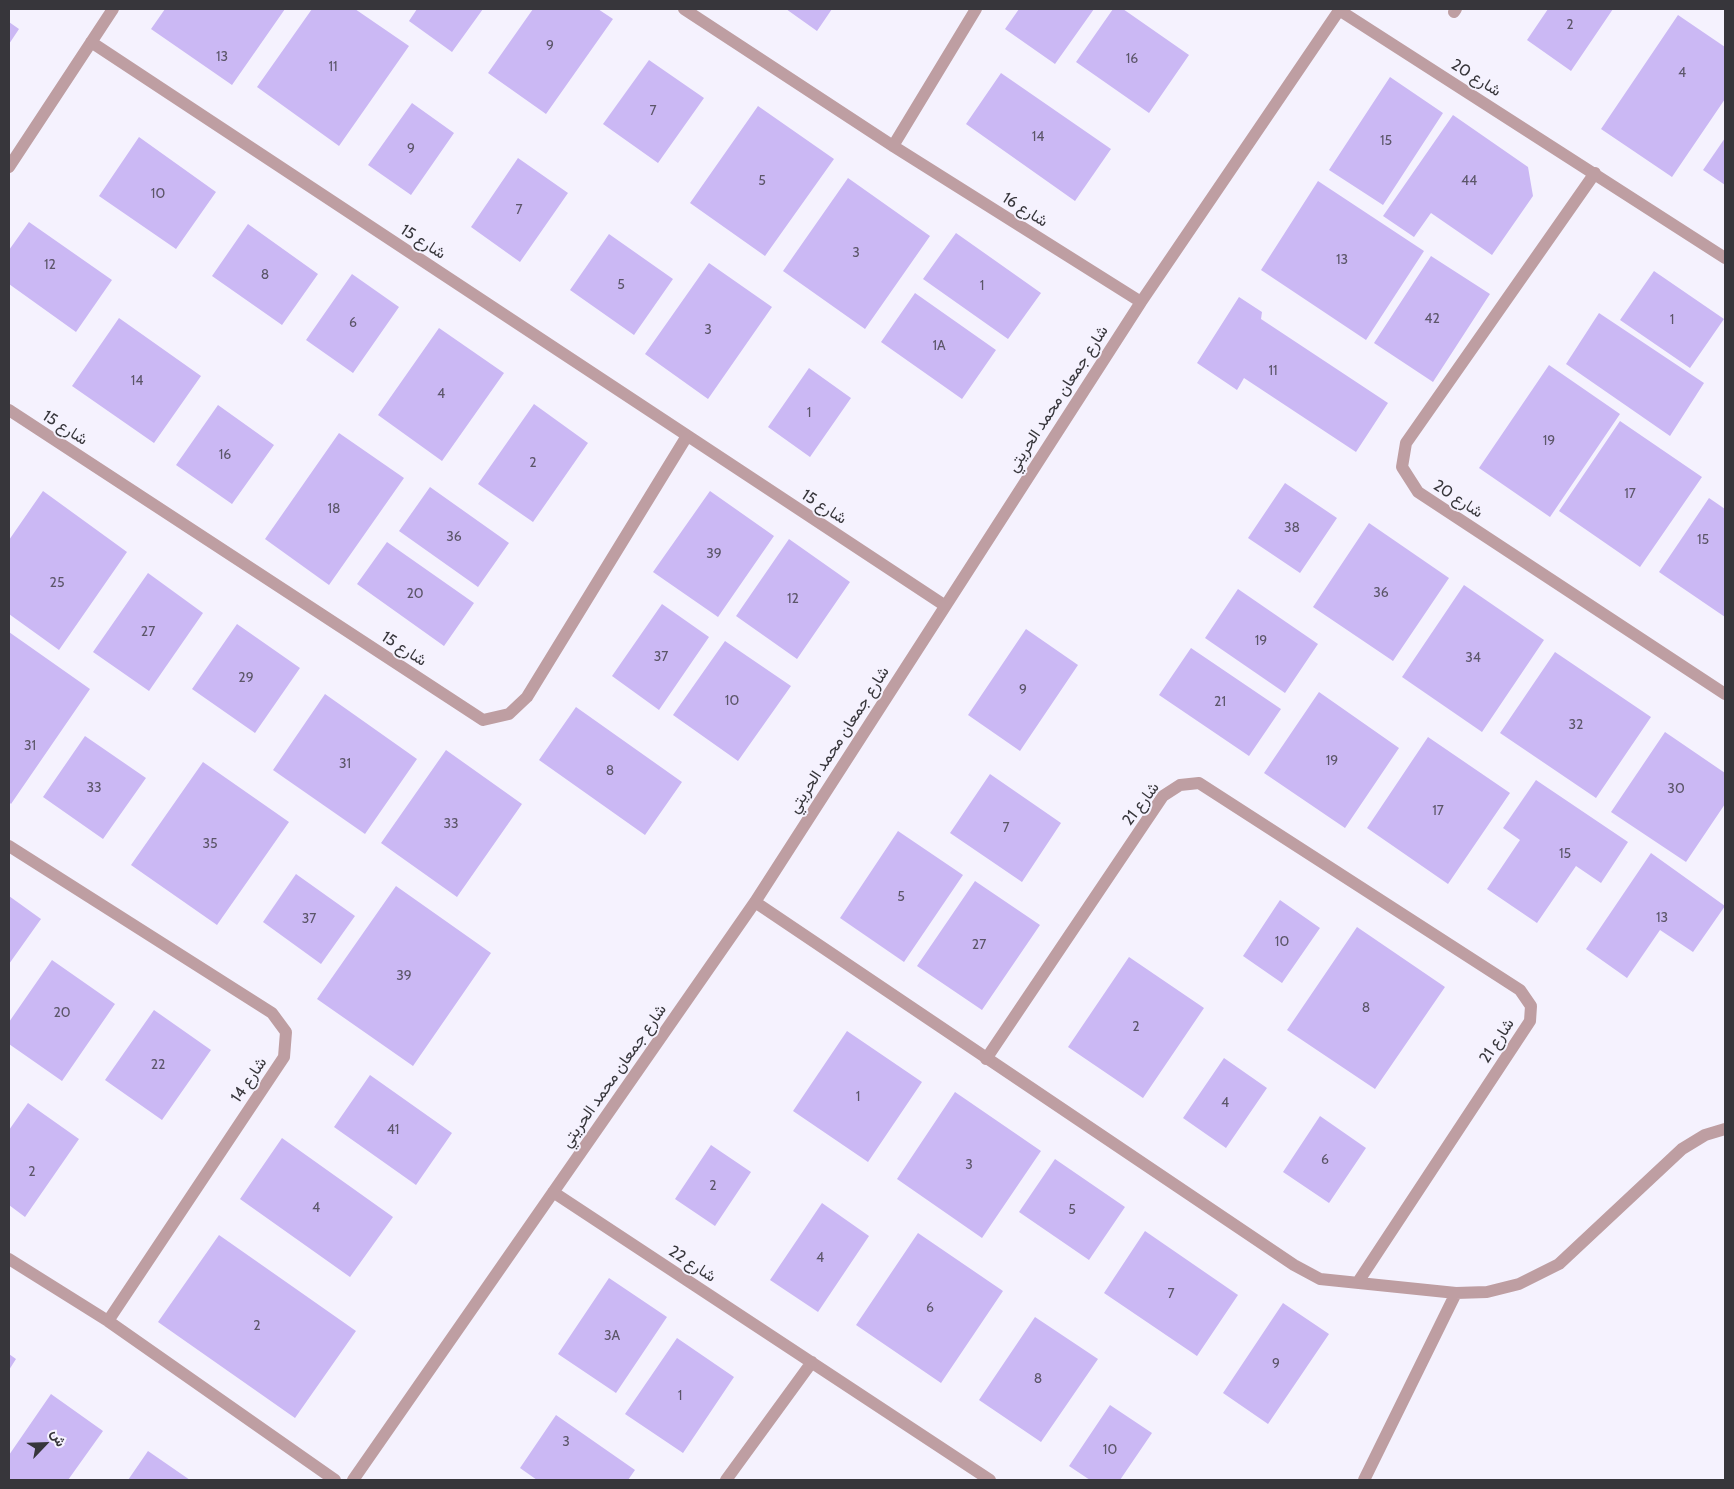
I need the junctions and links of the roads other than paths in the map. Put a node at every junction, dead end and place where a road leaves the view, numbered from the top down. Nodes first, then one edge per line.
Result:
1 (684, 9) edge
2 (976, 9) edge
3 (1339, 9) edge
4 (108, 11) edge
5 (91, 42) junction
6 (893, 146) junction
7 (9, 167) edge
8 (1595, 173) junction
9 (1725, 258) edge
10 (1141, 302) junction
11 (9, 410) edge
12 (687, 436) junction
13 (944, 605) junction
14 (1725, 694) edge
15 (9, 846) edge
16 (755, 902) junction
17 (986, 1059) junction
18 (1725, 1129) edge
19 (553, 1192) junction
20 (9, 1259) edge
21 (1358, 1282) junction
22 (1456, 1293) junction
23 (108, 1320) junction
24 (812, 1362) junction
25 (335, 1480) edge
26 (353, 1480) edge
27 (726, 1480) edge
28 (990, 1480) edge
29 (1364, 1480) edge

1 - 6 street, شارع 16
2 - 6 street
3 - 8 street, شارع 20
3 - 10 street, شارع جمعان محمد الحريتي
4 - 5 street
5 - 7 street
5 - 12 street, شارع 15
6 - 10 street, شارع 16
8 - 9 street, شارع 20
8 - 14 street, شارع 20
10 - 13 street, شارع جمعان محمد الحريتي
11 - 12 street, شارع 15
12 - 13 street, شارع 15
13 - 16 street, شارع جمعان محمد الحريتي
15 - 23 street, شارع 14
16 - 17 street
16 - 19 street, شارع جمعان محمد الحريتي
17 - 21 street
17 - 21 street, شارع 21
18 - 22 street
19 - 24 street, شارع 22
19 - 26 street, شارع جمعان محمد الحريتي
20 - 23 street
21 - 22 street
22 - 29 street
23 - 25 street
24 - 27 street
24 - 28 street, شارع 22

